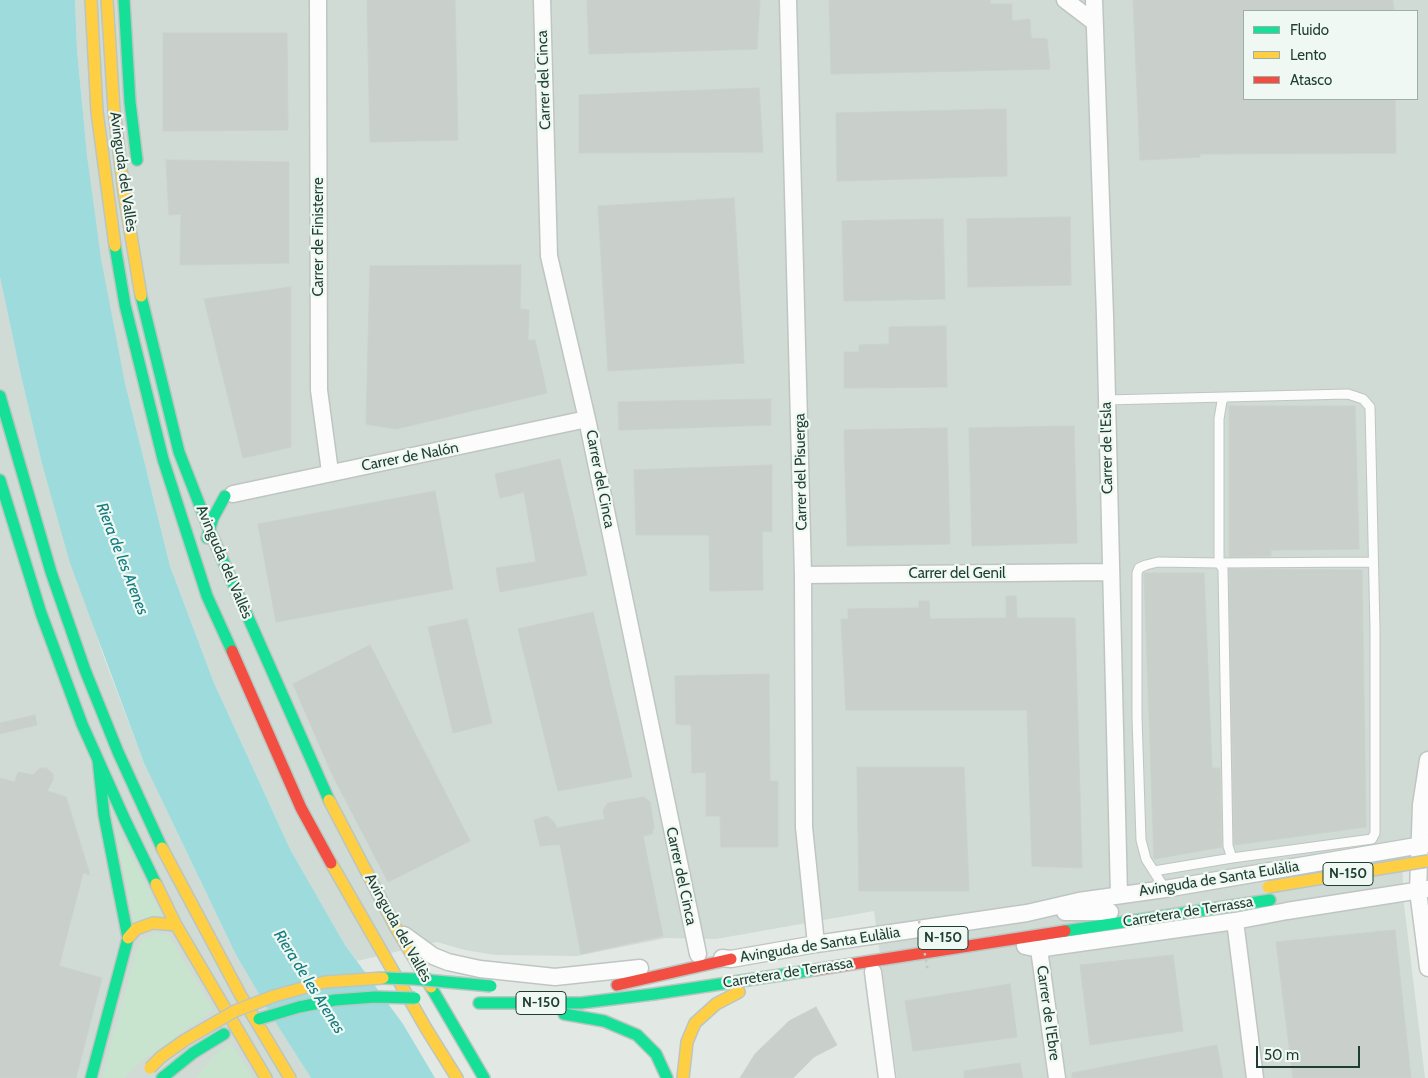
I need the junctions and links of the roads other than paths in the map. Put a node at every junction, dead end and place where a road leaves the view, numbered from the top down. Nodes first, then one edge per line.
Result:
1 (90, 0) edge
2 (107, 0) edge
3 (124, 0) edge
4 (318, 0) edge
5 (542, 0) edge
6 (788, 0) edge
7 (1065, 0) edge
8 (1094, 0) edge
9 (1094, 22) junction
10 (138, 174) dead end
11 (0, 396) edge
12 (1225, 397) junction
13 (1106, 400) junction
14 (587, 419) junction
15 (330, 472) junction
16 (195, 476) junction
17 (0, 480) edge
18 (207, 489) junction
19 (229, 495) junction
20 (200, 507) junction
21 (209, 529) junction
22 (1373, 562) junction
23 (1220, 563) junction
24 (1110, 572) junction
25 (803, 575) junction
26 (218, 618) junction
27 (98, 760) junction
28 (1428, 760) edge
29 (1423, 845) edge
30 (1232, 858) junction
31 (1428, 861) edge
32 (1154, 871) junction
33 (1428, 874) edge
34 (1406, 877) dead end
35 (1263, 887) dead end
36 (1166, 889) junction
37 (1423, 890) edge
38 (1274, 899) dead end
39 (1116, 906) junction
40 (1029, 918) junction
41 (1061, 919) dead end
42 (1235, 921) junction
43 (176, 925) junction
44 (1012, 927) dead end
45 (397, 930) junction
46 (1071, 930) junction
47 (128, 938) junction
48 (816, 944) junction
49 (1032, 947) junction
50 (698, 954) junction
51 (732, 965) junction
52 (1428, 968) edge
53 (873, 972) junction
54 (612, 985) dead end
55 (505, 987) dead end
56 (739, 992) junction
57 (451, 1000) dead end
58 (602, 1001) junction
59 (224, 1034) junction
60 (191, 1071) dead end
61 (163, 1077) edge
62 (91, 1078) edge
63 (140, 1078) edge
64 (266, 1078) edge
65 (290, 1078) edge
66 (457, 1078) edge
67 (484, 1078) edge
68 (668, 1078) edge
69 (683, 1078) edge
70 (887, 1078) edge
71 (1057, 1078) edge
72 (1255, 1078) edge

1 - 26 main road, Avinguda del Vallès
2 - 16 main road, Avinguda del Vallès
3 - 10 main road
4 - 15 street, Carrer de Finisterre
5 - 14 street, Carrer del Cinca
6 - 25 street, Carrer del Pisuerga
7 - 9 street
8 - 9 street, Carrer de l'Esla
9 - 13 street, Carrer de l'Esla
11 - 65 main road
12 - 13 lane
12 - 22 lane
12 - 23 lane
13 - 24 street, Carrer de l'Esla
14 - 15 street, Carrer de Nalón
14 - 50 street, Carrer del Cinca
15 - 19 street, Carrer de Nalón
16 - 18 main road
16 - 20 main road, Avinguda del Vallès
17 - 27 main road
18 - 19 main road
18 - 20 main road
19 - 21 main road
20 - 21 main road, Avinguda del Vallès
21 - 26 main road
21 - 45 main road, Avinguda del Vallès
22 - 23 lane
22 - 30 lane
23 - 30 lane
23 - 32 lane
24 - 25 street, Carrer del Genil
24 - 39 street, Carrer de l'Esla
25 - 48 street, Carrer del Pisuerga
26 - 66 main road, Avinguda del Vallès
27 - 43 main road
27 - 47 main road
28 - 29 street
29 - 36 street, Avinguda de Santa Eulàlia
29 - 37 street
30 - 32 lane
31 - 35 main road, Carretera de Terrassa / N-150, bridge
32 - 36 lane
33 - 34 main road
36 - 39 street, Avinguda de Santa Eulàlia
37 - 42 street
37 - 52 street
38 - 46 main road, Carretera de Terrassa / N-150
39 - 40 street, Carretera de Terrassa
39 - 41 main road, Carretera de Terrassa
40 - 44 main road, Carretera de Terrassa
40 - 48 street, Avinguda de Santa Eulàlia
42 - 49 street
42 - 72 street
43 - 47 main road
43 - 64 main road
45 - 50 street, Avinguda de Santa Eulàlia
45 - 67 main road, Avinguda del Vallès
46 - 49 main road
46 - 58 main road, Carretera de Terrassa / N-150
47 - 62 main road
48 - 51 street, Avinguda de Santa Eulàlia
49 - 53 main road
49 - 71 street, Carrer de l'Ebre
50 - 51 street, Avinguda de Santa Eulàlia
51 - 54 main road
53 - 56 main road
53 - 70 street
55 - 63 main road, N-150, bridge
56 - 58 main road
56 - 69 main road
57 - 59 main road, bridge
58 - 68 main road, Carretera de Terrassa / N-150
59 - 60 main road
59 - 61 main road

